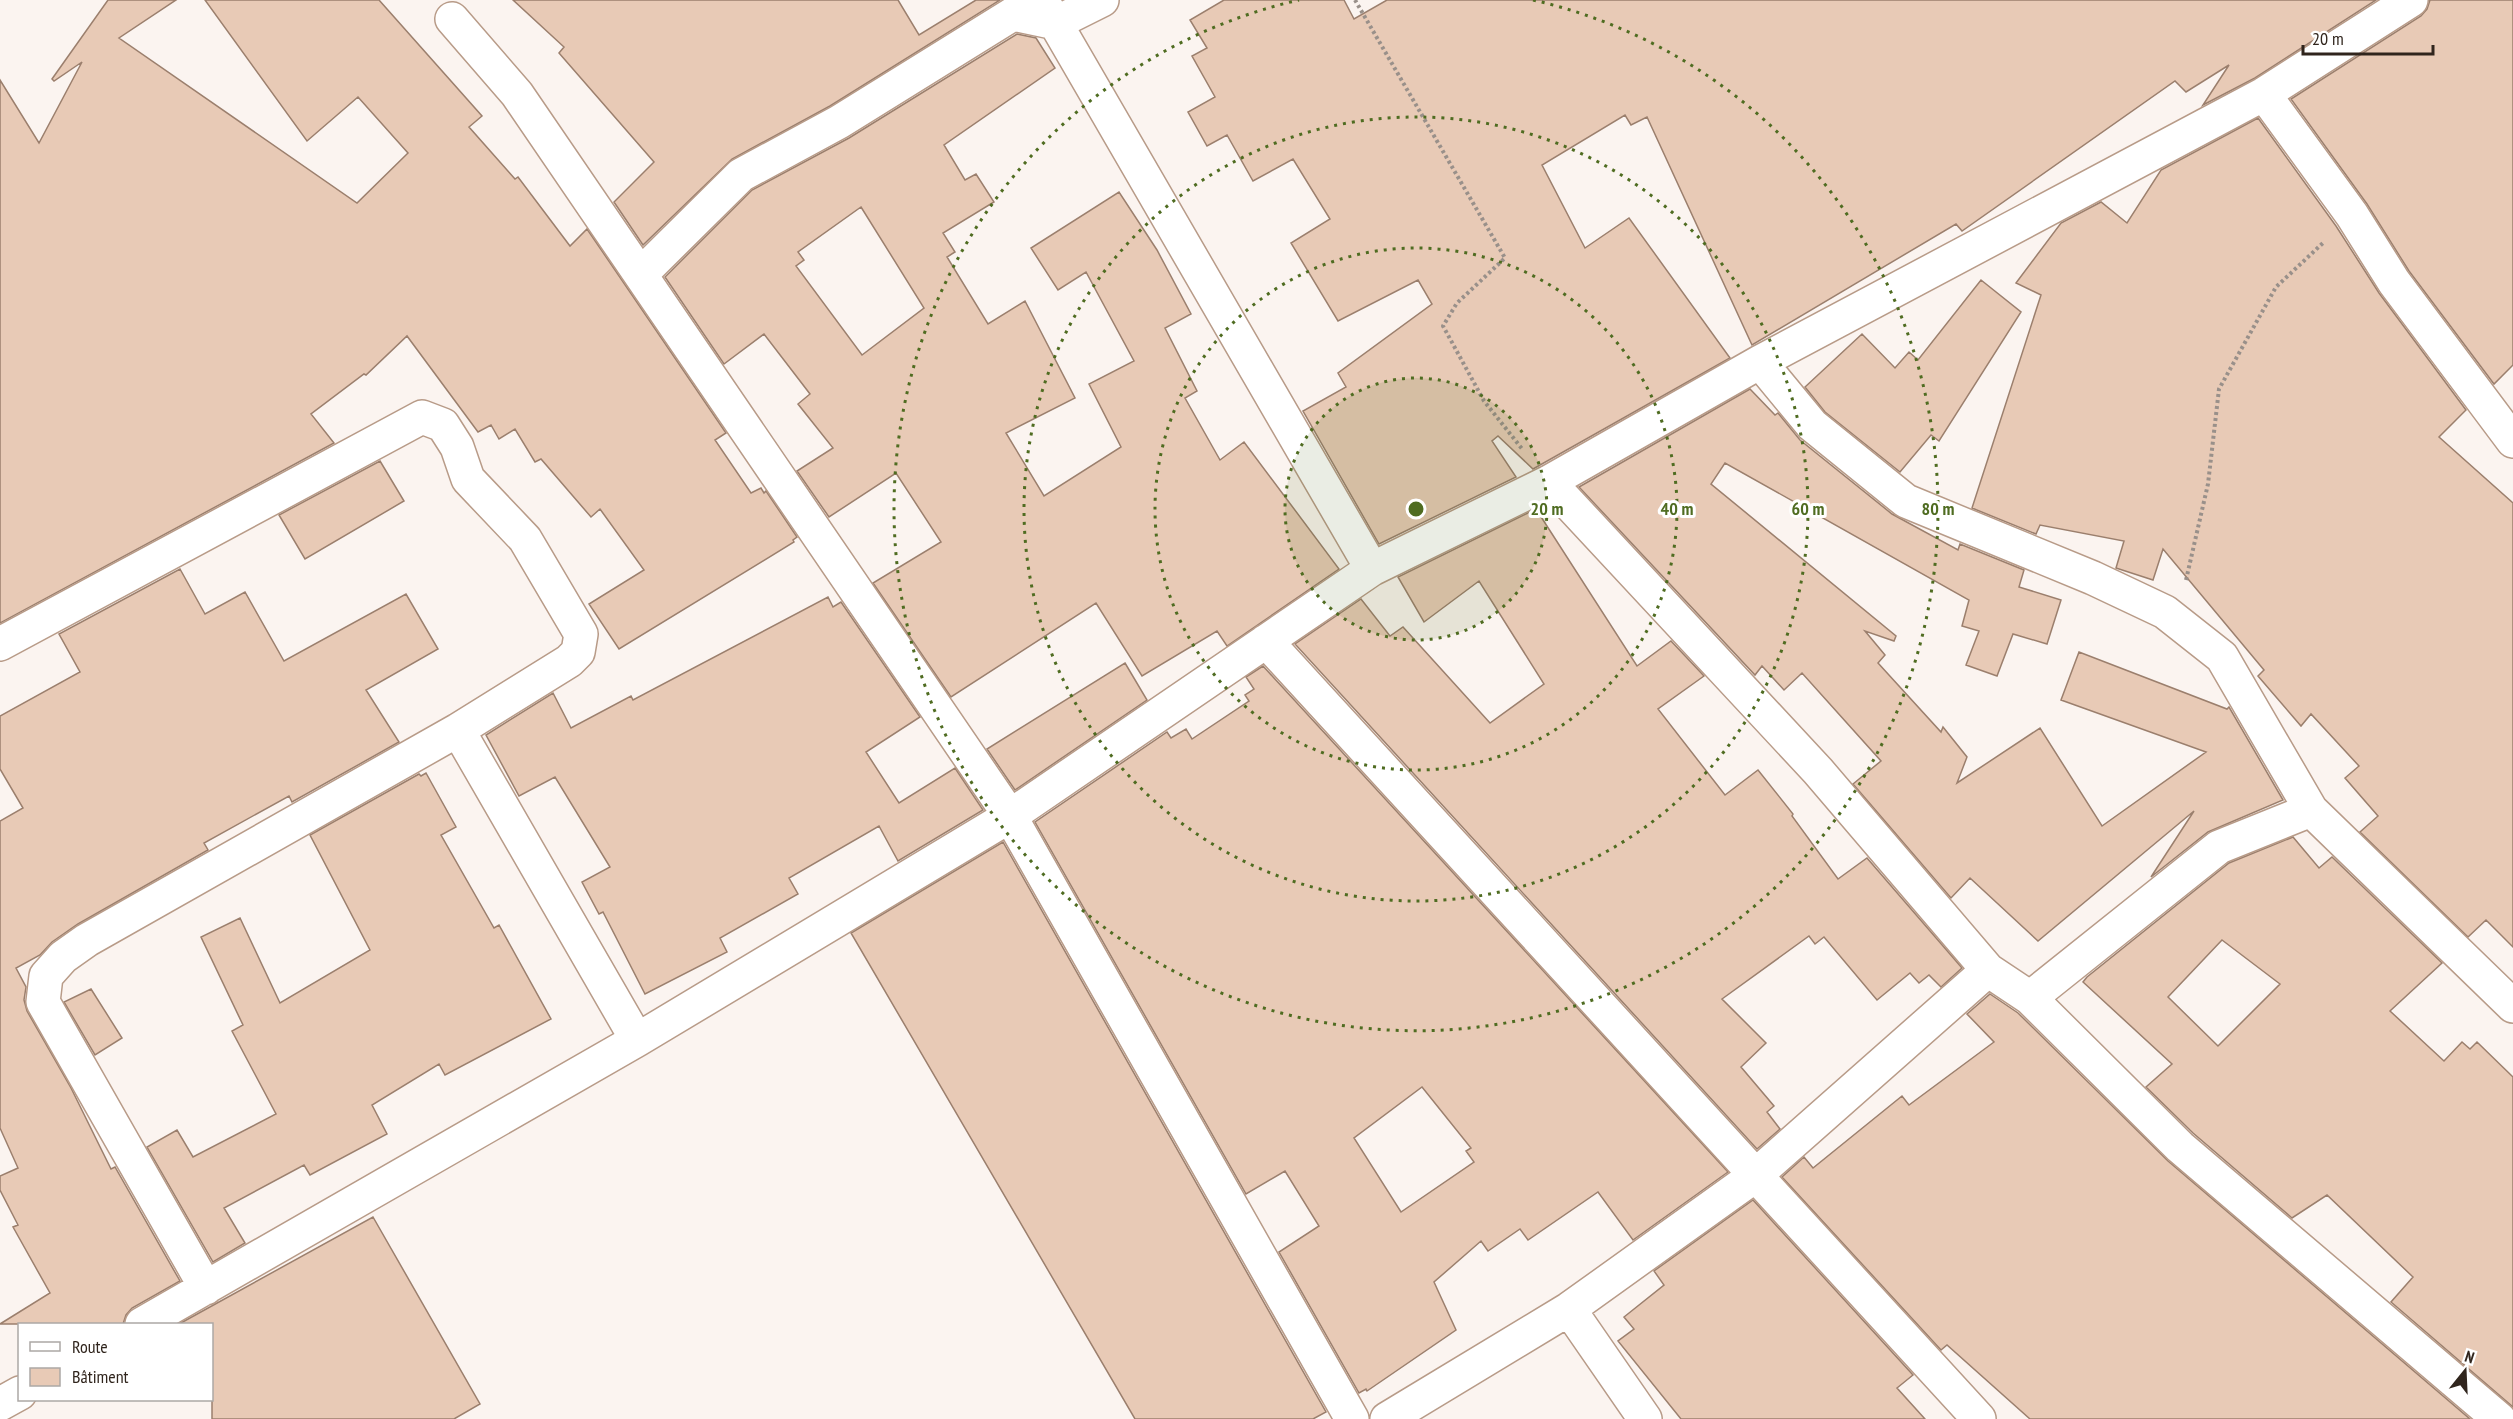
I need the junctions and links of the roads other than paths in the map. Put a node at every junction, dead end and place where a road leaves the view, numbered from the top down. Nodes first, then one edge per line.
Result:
1 (1102, 0) edge
2 (2411, 0) edge
3 (1049, 11) edge
4 (452, 20) dead end
5 (2264, 94) junction
6 (640, 274) junction
7 (1760, 362) junction
8 (2513, 441) edge
9 (1549, 482) junction
10 (1372, 569) junction
11 (1266, 641) junction
12 (0, 644) edge
13 (458, 730) junction
14 (2311, 810) junction
15 (1010, 816) junction
16 (1988, 970) junction
17 (2030, 998) junction
18 (2513, 1006) edge
19 (637, 1040) junction
20 (1756, 1175) junction
21 (206, 1288) junction
22 (1569, 1309) junction
23 (144, 1323) edge
24 (18, 1394) edge
25 (0, 1404) edge
26 (1352, 1419) edge
27 (1388, 1419) edge
28 (1645, 1419) edge
29 (1979, 1419) edge
30 (2499, 1419) edge

1 - 3 street
2 - 5 street
3 - 6 street
3 - 10 street
4 - 6 street
5 - 7 street
5 - 8 street
6 - 15 street
7 - 9 street
7 - 14 street
9 - 10 street
9 - 16 street
10 - 11 street
11 - 15 street
11 - 20 street
12 - 13 street
13 - 19 street
13 - 21 street
14 - 17 street
14 - 18 street
15 - 19 street
15 - 26 street
16 - 17 street
16 - 20 street
17 - 30 street
19 - 21 street
20 - 22 street
20 - 29 street
21 - 23 street
22 - 27 street
22 - 28 street
24 - 25 street

